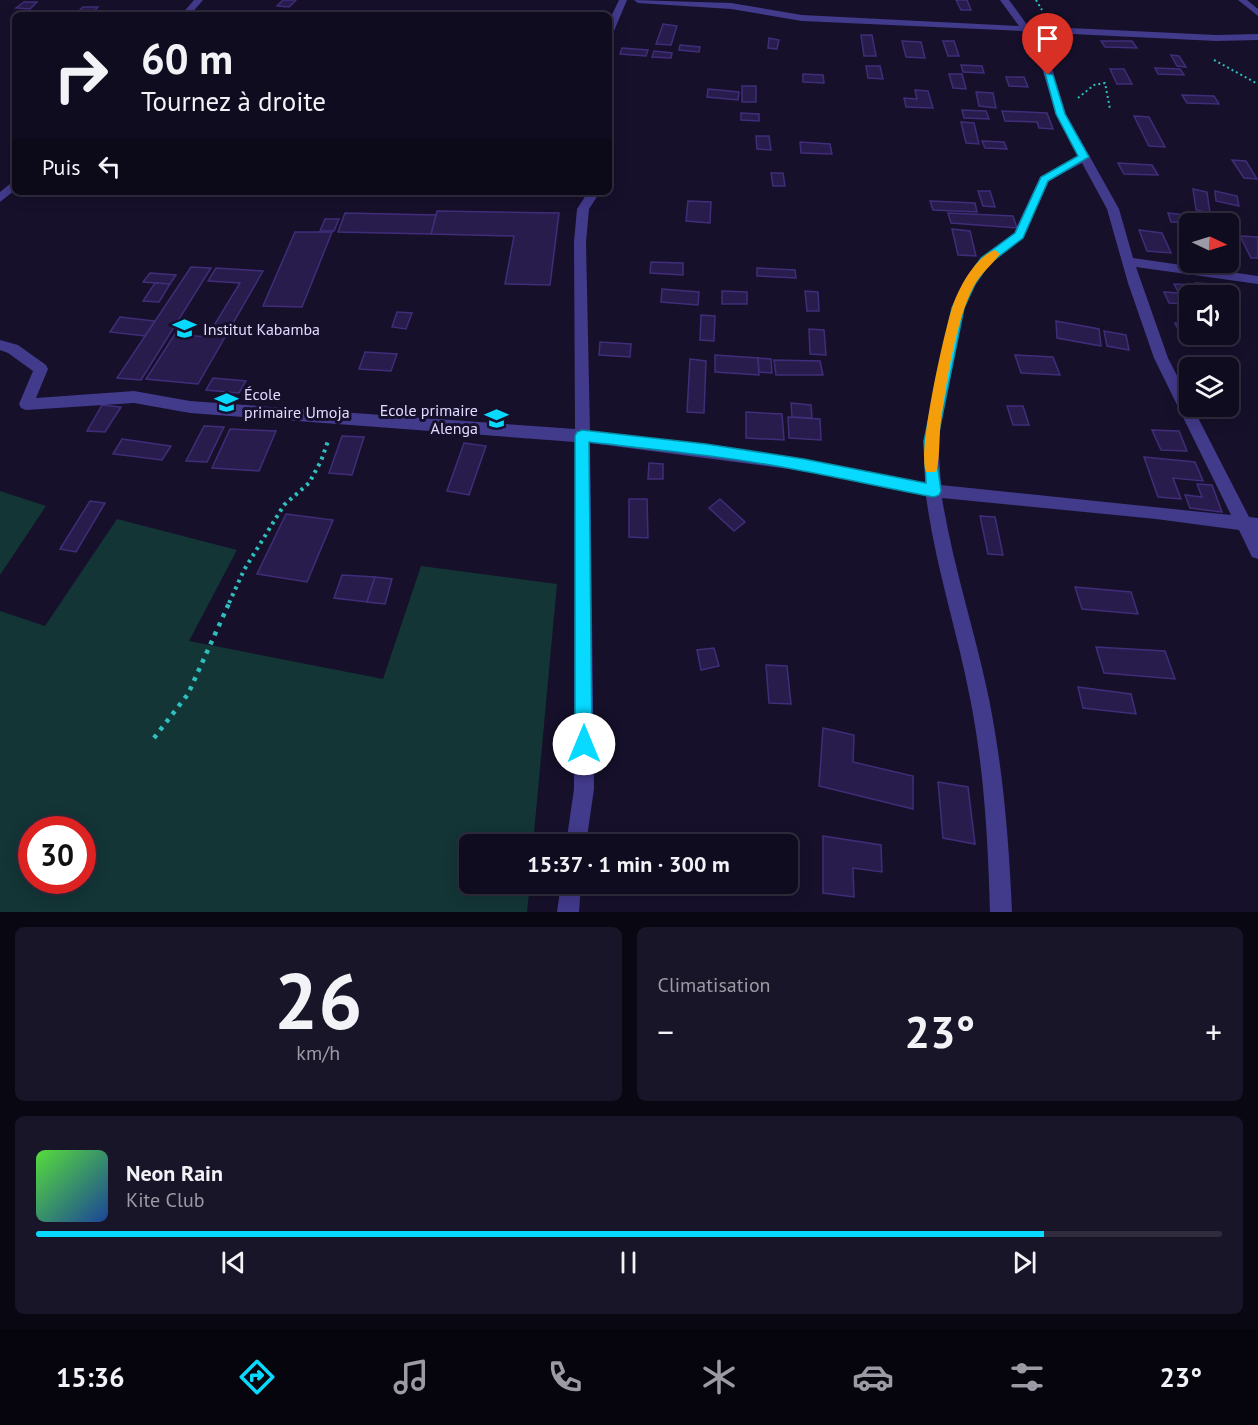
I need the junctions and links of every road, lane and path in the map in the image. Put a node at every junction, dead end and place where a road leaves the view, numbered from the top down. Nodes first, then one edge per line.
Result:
1 (199, 0) edge
2 (623, 0) edge
3 (638, 0) edge
4 (1004, 0) edge
5 (1242, 0) edge
6 (188, 12) edge
7 (1258, 13) edge
8 (612, 24) edge
9 (1024, 28) junction
10 (1258, 38) edge
11 (1105, 83) dead end
12 (1110, 109) dead end
13 (1084, 157) junction
14 (12, 187) edge
15 (592, 195) edge
16 (0, 198) edge
17 (1129, 262) junction
18 (1258, 280) edge
19 (0, 345) edge
20 (334, 419) junction
21 (582, 436) junction
22 (934, 491) junction
23 (1251, 525) edge
24 (1258, 552) edge
25 (154, 738) dead end
26 (577, 834) edge
27 (571, 894) edge
28 (568, 912) edge
29 (1001, 912) edge

1 - 6 street
2 - 8 street
3 - 9 street
4 - 9 street
5 - 7 street
9 - 10 street
9 - 13 street
11 - 12 path
13 - 17 street
13 - 22 street
14 - 16 street
15 - 21 street
17 - 18 street
17 - 23 street
19 - 20 street
20 - 21 street
20 - 25 path
21 - 22 street
21 - 26 street
22 - 23 street
22 - 29 street
23 - 24 street
27 - 28 street

